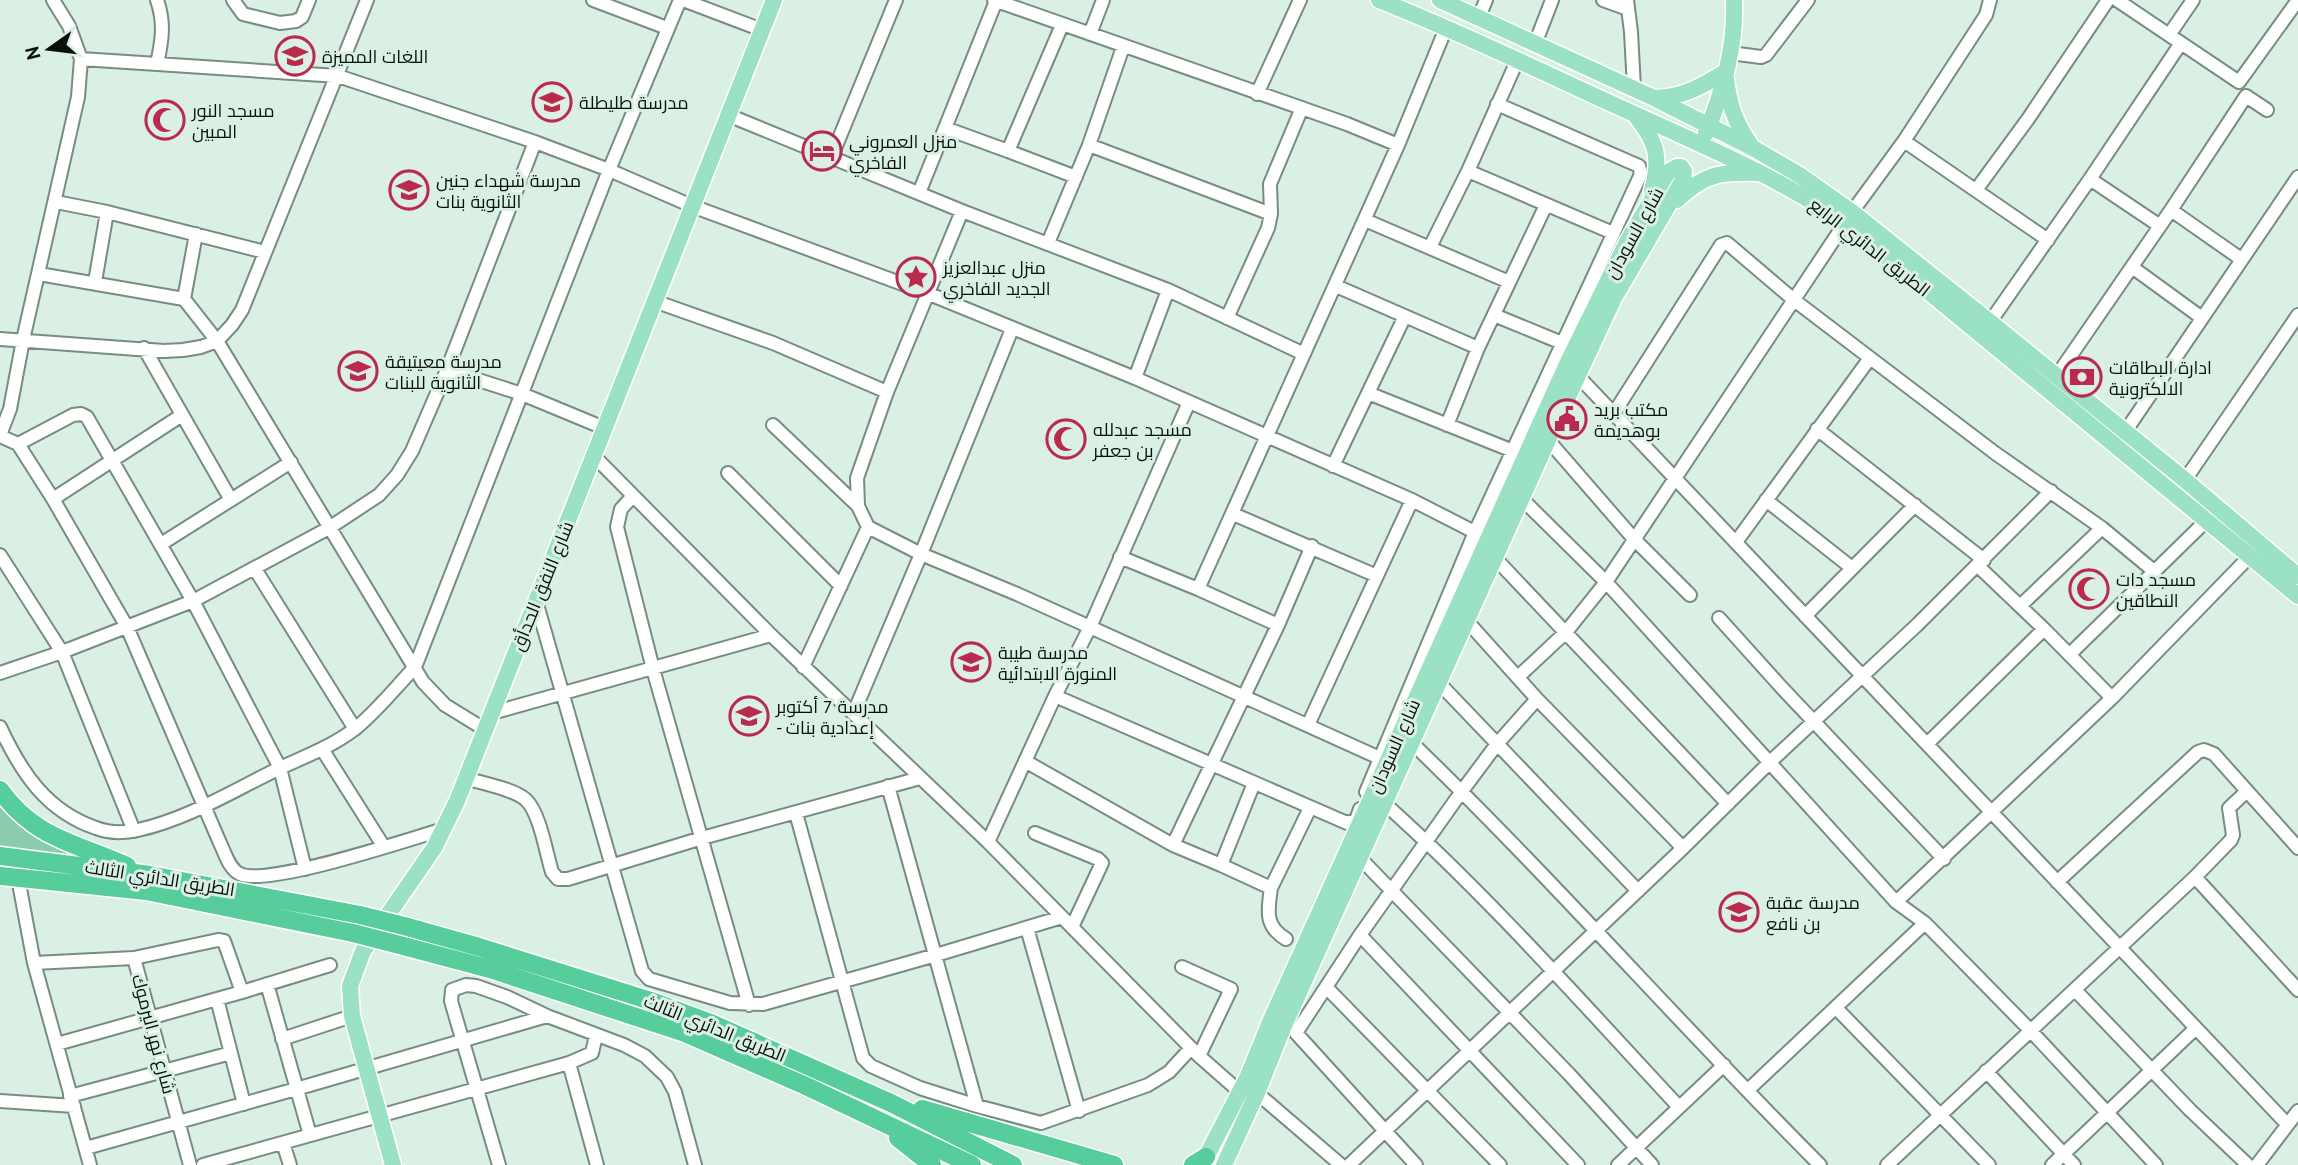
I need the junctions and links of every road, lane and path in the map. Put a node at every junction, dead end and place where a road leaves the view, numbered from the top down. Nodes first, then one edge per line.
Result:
1 (53, 0) edge
2 (158, 0) edge
3 (233, 0) edge
4 (309, 0) edge
5 (367, 0) edge
6 (593, 0) edge
7 (681, 0) edge
8 (774, 0) edge
9 (995, 0) edge
10 (1103, 0) edge
11 (1300, 0) edge
12 (1379, 0) edge
13 (1440, 0) edge
14 (1486, 0) edge
15 (1552, 0) edge
16 (1603, 0) edge
17 (1734, 0) edge
18 (1808, 0) edge
19 (1990, 0) edge
20 (2108, 0) edge
21 (2117, 0) edge
22 (2193, 0) edge
23 (893, 1) edge
24 (2295, 2) edge
25 (1627, 4) edge
26 (621, 5) edge
27 (1479, 18) junction
28 (1062, 25) junction
29 (667, 28) junction
30 (1446, 28) junction
31 (762, 30) junction
32 (1090, 34) junction
33 (2169, 35) junction
34 (2181, 43) junction
35 (1535, 44) junction
36 (1123, 47) junction
37 (1730, 53) junction
38 (81, 59) junction
39 (1517, 61) junction
40 (157, 64) junction
41 (1725, 72) junction
42 (338, 76) junction
43 (1634, 89) junction
44 (1256, 94) junction
45 (1654, 97) junction
46 (1497, 104) junction
47 (1301, 110) junction
48 (2267, 110) dead end
49 (1633, 113) junction
50 (728, 115) junction
51 (1709, 126) junction
52 (945, 128) junction
53 (1904, 141) junction
54 (535, 142) junction
55 (1701, 143) junction
56 (1090, 145) junction
57 (1398, 145) junction
58 (1753, 148) junction
59 (1008, 151) junction
60 (831, 158) junction
61 (609, 170) junction
62 (1468, 171) junction
63 (1764, 174) junction
64 (1076, 177) junction
65 (2298, 177) edge
66 (2090, 179) junction
67 (1976, 190) junction
68 (919, 193) junction
69 (56, 202) junction
70 (1546, 205) junction
71 (692, 206) junction
72 (1656, 209) junction
73 (962, 211) junction
74 (2171, 211) junction
75 (107, 212) junction
76 (1271, 214) junction
77 (1848, 217) junction
78 (1365, 220) junction
79 (2160, 226) junction
80 (1613, 233) junction
81 (196, 234) junction
82 (2048, 240) junction
83 (1048, 243) junction
84 (1430, 247) junction
85 (265, 252) junction
86 (2241, 259) junction
87 (2132, 267) junction
88 (39, 274) junction
89 (95, 282) junction
90 (1509, 282) junction
91 (1336, 286) junction
92 (1168, 290) junction
93 (927, 293) junction
94 (184, 299) junction
95 (1794, 300) junction
96 (654, 301) junction
97 (1494, 315) junction
98 (2298, 315) edge
99 (1404, 317) junction
100 (1227, 318) junction
101 (2202, 318) junction
102 (1990, 322) junction
103 (1012, 329) junction
104 (0, 339) edge
105 (23, 340) junction
106 (217, 341) junction
107 (1562, 343) junction
108 (144, 348) junction
109 (1478, 348) junction
110 (1304, 354) junction
111 (1870, 358) junction
112 (447, 370) junction
113 (1578, 376) junction
114 (2056, 377) junction
115 (1135, 378) junction
116 (887, 391) junction
117 (1368, 393) junction
118 (522, 394) junction
119 (1189, 402) junction
120 (1614, 413) junction
121 (182, 415) junction
122 (773, 425) dead end
123 (1447, 425) junction
124 (604, 428) junction
125 (1817, 429) junction
126 (2125, 432) junction
127 (0, 435) edge
128 (1268, 436) junction
129 (1548, 440) junction
130 (18, 444) junction
131 (1513, 452) junction
132 (594, 456) junction
133 (112, 459) junction
134 (290, 462) junction
135 (1333, 466) junction
136 (728, 473) dead end
137 (1675, 479) junction
138 (2185, 480) junction
139 (2051, 491) junction
140 (633, 496) junction
141 (1521, 498) junction
142 (53, 499) junction
143 (231, 500) junction
144 (1412, 500) junction
145 (1766, 500) junction
146 (1915, 505) junction
147 (858, 506) junction
148 (2218, 508) junction
149 (1233, 514) junction
150 (2207, 521) junction
151 (867, 527) junction
152 (329, 528) junction
153 (2102, 528) junction
154 (1634, 539) junction
155 (1736, 542) junction
156 (1489, 543) junction
157 (161, 544) junction
158 (1312, 546) junction
159 (921, 554) junction
160 (0, 555) edge
161 (2250, 556) junction
162 (1120, 557) junction
163 (1981, 563) junction
164 (1852, 568) junction
165 (255, 569) junction
166 (2155, 572) junction
167 (1377, 576) junction
168 (2298, 576) edge
169 (1606, 582) junction
170 (841, 586) junction
171 (1198, 589) junction
172 (1690, 594) dead end
173 (2298, 596) edge
174 (193, 601) junction
175 (536, 601) junction
176 (2020, 606) junction
177 (1805, 616) junction
178 (1718, 618) dead end
179 (1466, 620) junction
180 (1278, 625) junction
181 (127, 627) junction
182 (1090, 627) junction
183 (2044, 629) junction
184 (1566, 632) junction
185 (771, 635) junction
186 (62, 652) junction
187 (2070, 654) junction
188 (415, 667) junction
189 (803, 667) junction
190 (653, 669) junction
191 (0, 673) edge
192 (1862, 676) junction
193 (1518, 677) junction
194 (1438, 682) junction
195 (563, 695) junction
196 (1245, 695) junction
197 (1055, 696) junction
198 (2112, 698) junction
199 (1537, 699) junction
200 (854, 712) junction
201 (492, 713) junction
202 (1813, 721) junction
203 (1308, 725) junction
204 (0, 727) edge
205 (355, 729) junction
206 (484, 729) junction
207 (1411, 742) junction
208 (1497, 744) junction
209 (1927, 744) junction
210 (322, 750) junction
211 (1383, 759) junction
212 (1025, 761) junction
213 (1769, 763) junction
214 (1210, 764) junction
215 (280, 768) junction
216 (465, 778) junction
217 (920, 778) junction
218 (1254, 783) junction
219 (888, 786) junction
220 (0, 790) edge
221 (1462, 791) junction
222 (2247, 791) junction
223 (1384, 803) junction
224 (1728, 804) junction
225 (205, 806) junction
226 (1310, 808) junction
227 (796, 813) junction
228 (1991, 813) junction
229 (444, 829) junction
230 (134, 831) junction
231 (1035, 833) dead end
232 (702, 838) junction
233 (988, 842) junction
234 (1427, 842) junction
235 (1173, 845) junction
236 (384, 847) junction
237 (1683, 848) junction
238 (2298, 848) edge
239 (0, 856) edge
240 (1359, 857) junction
241 (1944, 859) junction
242 (610, 865) junction
243 (1221, 865) junction
244 (305, 869) junction
245 (150, 875) junction
246 (9, 877) edge
247 (2195, 877) junction
248 (2057, 883) junction
249 (1271, 888) junction
250 (1392, 891) junction
251 (1638, 891) junction
252 (1896, 902) junction
253 (1062, 917) junction
254 (1925, 923) junction
255 (1072, 927) junction
256 (1027, 928) junction
257 (1596, 929) junction
258 (1360, 935) junction
259 (1286, 939) dead end
260 (1312, 947) junction
261 (2120, 948) junction
262 (936, 955) junction
263 (134, 958) junction
264 (34, 963) junction
265 (330, 965) dead end
266 (1182, 967) dead end
267 (1553, 970) junction
268 (842, 983) junction
269 (267, 984) junction
270 (1326, 987) junction
271 (2075, 990) junction
272 (2298, 990) edge
273 (242, 992) junction
274 (217, 999) junction
275 (749, 1005) junction
276 (1836, 1008) junction
277 (1508, 1013) junction
278 (352, 1016) junction
279 (547, 1016) junction
280 (150, 1018) junction
281 (1276, 1025) junction
282 (2196, 1028) junction
283 (2030, 1030) junction
284 (596, 1035) junction
285 (282, 1039) junction
286 (464, 1040) junction
287 (57, 1044) junction
288 (1468, 1050) junction
289 (1195, 1052) junction
290 (231, 1053) junction
291 (569, 1063) junction
292 (1724, 1065) junction
293 (366, 1069) junction
294 (164, 1071) junction
295 (1986, 1071) junction
296 (2151, 1071) junction
297 (296, 1089) junction
298 (477, 1089) junction
299 (1748, 1090) junction
300 (1426, 1091) junction
301 (1240, 1092) junction
302 (1257, 1093) junction
303 (0, 1101) edge
304 (72, 1101) junction
305 (891, 1103) junction
306 (244, 1104) junction
307 (977, 1107) junction
308 (1679, 1107) junction
309 (1079, 1111) junction
310 (2298, 1111) edge
311 (2107, 1112) junction
312 (1941, 1114) junction
313 (379, 1117) junction
314 (178, 1122) junction
315 (879, 1122) junction
316 (2287, 1124) junction
317 (1384, 1131) junction
318 (310, 1135) junction
319 (284, 1143) junction
320 (86, 1148) junction
321 (1636, 1148) junction
322 (2064, 1154) junction
323 (1200, 1162) edge
324 (1895, 1162) edge
325 (1114, 1164) edge
326 (90, 1165) edge
327 (190, 1165) edge
328 (203, 1165) edge
329 (290, 1165) edge
330 (393, 1165) edge
331 (499, 1165) edge
332 (597, 1165) edge
333 (695, 1165) edge
334 (932, 1165) edge
335 (972, 1165) edge
336 (1013, 1165) edge
337 (1224, 1165) edge
338 (1341, 1165) edge
339 (1349, 1165) edge
340 (1416, 1165) edge
341 (1500, 1165) edge
342 (1578, 1165) edge
343 (1618, 1165) edge
344 (1652, 1165) edge
345 (1820, 1165) edge
346 (1989, 1165) edge
347 (2052, 1165) edge
348 (2074, 1165) edge
349 (2156, 1165) edge
350 (2248, 1165) edge
351 (2258, 1165) edge

1 - 38 street
2 - 40 street
3 - 4 street
5 - 42 street
6 - 26 street
7 - 29 street
7 - 31 street
8 - 31 main road, شارع النفق الحدأق
9 - 28 street
9 - 52 street
10 - 32 street
11 - 44 street
12 - 30 main road, الطريق الدائري الرابع
13 - 27 main road, الطريق الدائري الرابع
14 - 27 street
15 - 35 street
16 - 25 street
17 - 37 main road
18 - 37 street
19 - 53 street
20 - 67 street
21 - 33 street
22 - 33 street
23 - 60 street
24 - 34 street
25 - 43 street
26 - 29 street
27 - 35 main road, الطريق الدائري الرابع
28 - 32 street
28 - 59 street
29 - 61 street
30 - 39 main road, الطريق الدائري الرابع
30 - 57 street
31 - 50 main road, شارع النفق الحدأق
32 - 36 street
33 - 34 street
34 - 66 street
35 - 43 main road, الطريق الدائري الرابع
36 - 44 street
36 - 56 street
37 - 41 main road
38 - 40 street
38 - 69 street
39 - 46 street
39 - 49 main road, الطريق الدائري الرابع
40 - 42 street
41 - 45 main road
41 - 51 main road
41 - 58 main road
42 - 54 street
42 - 85 street
43 - 45 main road, الطريق الدائري الرابع
44 - 47 street
45 - 51 main road, الطريق الدائري الرابع
46 - 62 street
46 - 80 street
47 - 57 street
47 - 76 street
48 - 74 street
49 - 55 main road, الطريق الدائري الرابع
49 - 72 main road
50 - 60 street
50 - 71 main road, شارع النفق الحدأق
51 - 55 main road
51 - 58 main road, الطريق الدائري الرابع
52 - 59 street
52 - 68 street
53 - 67 street
53 - 77 street
54 - 61 street
54 - 112 street
55 - 63 main road, الطريق الدائري الرابع
56 - 64 street
56 - 76 street
57 - 78 street
58 - 77 main road, الطريق الدائري الرابع
59 - 64 street
60 - 68 street
61 - 71 street
61 - 118 street
62 - 70 street
62 - 84 street
63 - 72 main road
63 - 77 main road, الطريق الدائري الرابع
64 - 83 street
65 - 86 street
66 - 79 street
66 - 82 street
67 - 82 street
68 - 73 street
69 - 75 street
69 - 88 street
70 - 80 street
70 - 90 street
71 - 93 street
71 - 96 main road, شارع النفق الحدأق
72 - 113 main road, شارع السودان
72 - 156 main road, شارع السودان
73 - 83 street
73 - 93 street
74 - 79 street
74 - 86 street
75 - 81 street
75 - 89 street
76 - 100 street
77 - 95 street
77 - 102 main road, الطريق الدائري الرابع
77 - 150 main road, الطريق الدائري الرابع
78 - 84 street
78 - 91 street
79 - 87 street
80 - 107 street
81 - 85 street
81 - 94 street
82 - 102 street
83 - 92 street
84 - 90 street
85 - 106 street
86 - 101 street
87 - 101 street
87 - 114 street
88 - 89 street
88 - 105 street
89 - 94 street
90 - 97 street
91 - 99 street
91 - 110 street
92 - 100 street
92 - 115 street
93 - 103 street
93 - 116 street
94 - 106 street
95 - 111 street
95 - 120 street
95 - 137 street
96 - 116 street
96 - 124 main road, شارع النفق الحدأق
97 - 107 street
97 - 109 street
98 - 138 street
99 - 109 street
99 - 117 street
100 - 110 street
101 - 126 street
102 - 114 main road, الطريق الدائري الرابع
103 - 115 street
103 - 159 street
104 - 105 street
105 - 108 street
105 - 127 street
106 - 108 street
106 - 134 street
107 - 131 street
108 - 121 street
109 - 123 street
110 - 128 street
111 - 125 street
111 - 139 street
112 - 118 street
112 - 152 street
113 - 120 street
113 - 129 main road, شارع السودان
114 - 126 main road, الطريق الدائري الرابع
115 - 119 street
116 - 147 street
117 - 123 street
117 - 135 street
118 - 124 street
118 - 188 street
119 - 128 street
119 - 162 street
120 - 137 street
121 - 133 street
121 - 143 street
122 - 147 street
123 - 131 street
124 - 132 main road, شارع النفق الحدأق
125 - 145 street
125 - 146 street
126 - 138 main road, الطريق الدائري الرابع
127 - 130 street
128 - 135 street
128 - 149 street
129 - 141 main road, شارع السودان
129 - 154 street
130 - 133 street
130 - 142 street
131 - 156 street
132 - 140 street
132 - 175 main road, شارع النفق الحدأق
133 - 142 street
133 - 157 street
134 - 143 street
134 - 152 street
135 - 144 street
136 - 170 street
137 - 154 street
137 - 155 street
138 - 148 main road, الطريق الدائري الرابع
139 - 153 street
139 - 163 street
140 - 185 street
140 - 190 street
141 - 156 main road, شارع السودان
141 - 169 street
142 - 181 street
143 - 157 street
144 - 156 street
144 - 167 street
145 - 155 street
145 - 164 street
146 - 163 street
146 - 164 street
147 - 151 street
148 - 150 street
148 - 168 main road, الطريق الدائري الرابع
149 - 158 street
149 - 171 street
150 - 161 main road, الطريق الدائري الرابع
150 - 166 street
151 - 159 street
151 - 170 street
152 - 165 street
152 - 188 street
153 - 166 street
153 - 176 street
154 - 169 street
154 - 172 street
155 - 177 street
156 - 179 main road, شارع السودان
156 - 184 street
156 - 211 main road, شارع السودان
157 - 174 street
158 - 167 street
158 - 180 street
159 - 182 street
159 - 200 street
160 - 186 street
161 - 173 main road, الطريق الدائري الرابع
161 - 198 street
162 - 171 street
162 - 182 street
163 - 176 street
163 - 192 street
164 - 177 street
165 - 174 street
165 - 205 street
166 - 187 street
167 - 203 street
169 - 184 street
169 - 213 street
170 - 189 street
171 - 180 street
174 - 181 street
174 - 215 street
175 - 195 street
175 - 201 main road, شارع النفق الحدأق
176 - 183 street
177 - 192 street
178 - 202 street
179 - 193 street
179 - 194 main road, شارع السودان
180 - 196 street
181 - 186 street
181 - 225 street
182 - 196 street
182 - 197 street
183 - 187 street
183 - 209 street
184 - 193 street
184 - 224 street
185 - 189 street
185 - 190 street
186 - 191 street
186 - 230 street
187 - 198 street
188 - 205 street
188 - 206 street
189 - 200 street
190 - 195 street
190 - 232 street
192 - 202 street
192 - 209 street
193 - 199 street
194 - 207 main road, شارع السودان
194 - 208 street
195 - 201 street
195 - 242 street
196 - 203 street
196 - 214 street
197 - 212 street
197 - 214 street
198 - 228 street
199 - 208 street
199 - 237 street
200 - 217 street
201 - 206 main road, شارع النفق الحدأق
202 - 213 street
202 - 241 street
203 - 211 street
204 - 230 street
205 - 210 street
206 - 216 main road, شارع النفق الحدأق
207 - 221 street
207 - 223 main road, شارع السودان
208 - 221 street
208 - 251 street
209 - 228 street
210 - 215 street
210 - 236 street
211 - 226 street
211 - 260 main road, شارع السودان
212 - 233 street
212 - 235 street
213 - 224 street
213 - 252 street
214 - 218 street
214 - 235 street
215 - 225 street
215 - 244 street
216 - 229 main road, شارع النفق الحدأق
216 - 242 street
217 - 219 street
217 - 233 street
218 - 226 street
218 - 243 street
219 - 227 street
219 - 262 street
220 - 245 highway
221 - 234 street
221 - 257 street
222 - 238 street
222 - 247 street
222 - 248 street
223 - 234 street
223 - 240 main road, شارع السودان
224 - 237 street
225 - 230 street
225 - 244 street
226 - 249 street
227 - 232 street
227 - 268 street
228 - 241 street
228 - 248 street
229 - 236 street
229 - 278 main road, شارع النفق الحدأق
231 - 255 street
232 - 242 street
232 - 275 street
233 - 253 street
234 - 250 street
234 - 267 street
235 - 243 street
236 - 244 street
237 - 251 street
239 - 245 highway, الطريق الدائري الثالث
240 - 250 street
240 - 260 main road, شارع السودان
241 - 252 street
242 - 275 street
243 - 249 street
245 - 305 highway, الطريق الدائري الثالث, bridge
246 - 264 street
246 - 315 highway, الطريق الدائري الثالث, bridge
247 - 261 street
247 - 272 street
248 - 261 street
249 - 259 street
250 - 258 street
250 - 277 street
251 - 257 street
252 - 254 street
253 - 255 street
253 - 256 street
254 - 276 street
254 - 283 street
255 - 289 street
256 - 262 street
256 - 309 street
257 - 267 street
257 - 292 street
258 - 270 street
258 - 288 street
260 - 281 main road, شارع السودان
261 - 271 street
261 - 282 street
262 - 268 street
262 - 307 street
263 - 264 street, شارع نهر اليرموك
263 - 273 street
263 - 280 street, شارع نهر اليرموك
264 - 287 street
265 - 269 street
266 - 289 street
267 - 277 street
267 - 308 street
268 - 275 street
268 - 307 street
269 - 273 street
269 - 285 street
270 - 300 street
270 - 317 street
271 - 283 street
271 - 296 street
273 - 274 street
274 - 280 street
274 - 290 street
276 - 299 street
276 - 312 street
277 - 288 street
277 - 321 street
278 - 285 street
278 - 293 main road, شارع النفق الحدأق
279 - 284 street
279 - 286 street
279 - 286 street
280 - 287 street
280 - 294 street, شارع نهر اليرموك
281 - 301 main road
281 - 302 main road
282 - 296 street
282 - 316 street
283 - 295 street
283 - 311 street
284 - 291 street
284 - 333 street
285 - 297 street
286 - 293 street
286 - 298 street
287 - 304 street
288 - 300 street
288 - 342 street
289 - 301 street
289 - 309 street
290 - 294 street
290 - 306 street
291 - 298 street
291 - 332 street
292 - 299 street
292 - 308 street
293 - 297 street
293 - 313 main road, شارع النفق الحدأق
294 - 304 street
294 - 314 street, شارع نهر اليرموك
295 - 312 street
295 - 322 street
296 - 311 street
296 - 350 street
297 - 306 street
297 - 318 street
298 - 313 street
298 - 331 street
299 - 345 street
300 - 317 street
300 - 341 street
301 - 323 main road
302 - 337 main road
302 - 338 street
303 - 304 street
304 - 320 street
305 - 325 highway
305 - 336 highway, الطريق الدائري الثالث
306 - 314 street
307 - 309 street
308 - 321 street
310 - 316 street
311 - 322 street
311 - 349 street
312 - 324 street
312 - 346 street
313 - 318 street
313 - 330 main road, شارع النفق الحدأق
314 - 320 street
314 - 327 street, شارع نهر اليرموك
315 - 334 highway
315 - 335 highway, الطريق الدائري الثالث
316 - 351 street
317 - 339 street
317 - 340 street
318 - 319 street
319 - 328 street
319 - 329 street
320 - 326 street
321 - 343 street
321 - 344 street
322 - 347 street
322 - 348 street

